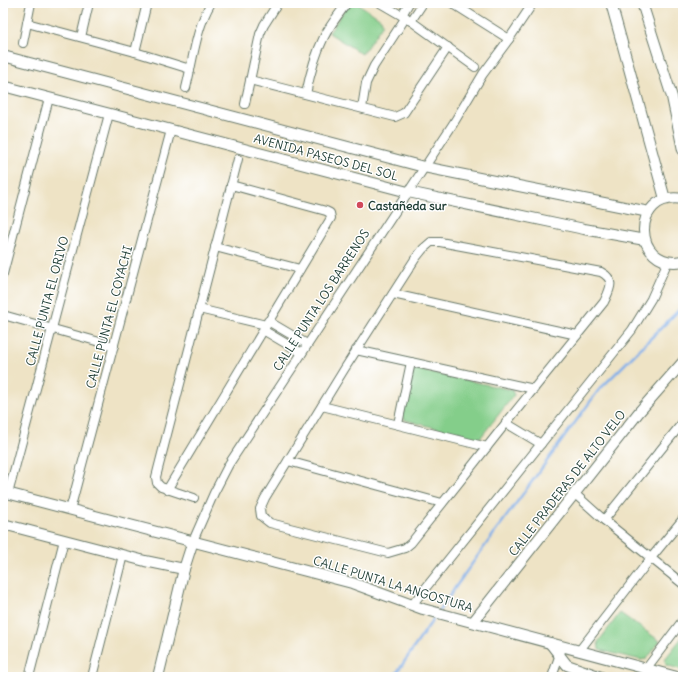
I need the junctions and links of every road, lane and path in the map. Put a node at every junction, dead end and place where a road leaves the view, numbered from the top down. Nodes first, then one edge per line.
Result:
1 (31, 3) edge
2 (89, 3) edge
3 (147, 3) edge
4 (211, 3) edge
5 (278, 3) edge
6 (347, 3) edge
7 (380, 3) edge
8 (409, 3) edge
9 (422, 3) edge
10 (452, 3) edge
11 (533, 3) edge
12 (611, 3) edge
13 (642, 3) edge
14 (407, 18) junction
15 (27, 23) junction
16 (81, 37) junction
17 (509, 39) junction
18 (23, 43) dead end
19 (448, 47) junction
20 (135, 52) junction
21 (3, 56) edge
22 (475, 67) dead end
23 (190, 69) junction
24 (250, 80) junction
25 (3, 86) edge
26 (186, 88) dead end
27 (306, 94) junction
28 (49, 98) junction
29 (245, 104) dead end
30 (362, 108) junction
31 (109, 114) junction
32 (171, 130) junction
33 (683, 150) edge
34 (238, 159) dead end
35 (424, 167) junction
36 (231, 185) junction
37 (408, 192) junction
38 (683, 198) edge
39 (665, 199) junction
40 (649, 212) junction
41 (645, 240) junction
42 (216, 247) junction
43 (668, 261) junction
44 (683, 261) edge
45 (300, 269) junction
46 (3, 274) edge
47 (393, 294) junction
48 (199, 309) junction
49 (3, 315) edge
50 (266, 325) junction
51 (52, 329) junction
52 (577, 335) junction
53 (307, 344) junction
54 (114, 346) junction
55 (356, 350) junction
56 (302, 353) junction
57 (411, 362) junction
58 (683, 362) edge
59 (534, 389) junction
60 (322, 406) junction
61 (683, 422) edge
62 (506, 423) junction
63 (398, 424) junction
64 (541, 444) junction
65 (487, 447) junction
66 (288, 461) junction
67 (167, 490) junction
68 (5, 493) edge
69 (575, 494) junction
70 (194, 498) dead end
71 (442, 503) junction
72 (70, 510) junction
73 (683, 519) edge
74 (604, 520) junction
75 (3, 524) edge
76 (64, 540) junction
77 (193, 541) junction
78 (123, 555) junction
79 (651, 558) junction
80 (184, 568) junction
81 (683, 584) edge
82 (412, 605) junction
83 (683, 620) edge
84 (473, 622) junction
85 (550, 643) junction
86 (563, 646) junction
87 (579, 651) junction
88 (559, 656) junction
89 (646, 669) junction
90 (28, 677) edge
91 (92, 677) edge
92 (158, 677) edge
93 (552, 677) edge
94 (601, 677) edge
95 (677, 677) edge

1 - 15 street
2 - 16 street
3 - 20 street
4 - 23 street
5 - 24 street
6 - 27 street
7 - 14 street
8 - 14 street
9 - 14 street
10 - 17 street
11 - 17 street, CALLE PUNTA LOS BARRENOS
12 - 39 street
13 - 33 street
14 - 19 street
14 - 30 street
15 - 16 street
15 - 18 street
16 - 20 street
17 - 35 street, CALLE PUNTA LOS BARRENOS
19 - 22 street
19 - 30 street
20 - 23 street
21 - 35 street, AVENIDA PASEOS DEL SOL
23 - 26 street
24 - 27 street
24 - 29 street
25 - 28 street, AVENIDA PASEOS DEL SOL
27 - 30 street
28 - 31 street, AVENIDA PASEOS DEL SOL
28 - 46 street
31 - 32 street, AVENIDA PASEOS DEL SOL
31 - 51 street, CALLE PUNTA EL ORIVO
32 - 37 street, AVENIDA PASEOS DEL SOL
32 - 54 street, CALLE PUNTA EL COYACHI
34 - 36 street
35 - 37 street, CALLE PUNTA LOS BARRENOS
35 - 40 street, AVENIDA PASEOS DEL SOL
36 - 42 street
36 - 45 street
37 - 41 street, AVENIDA PASEOS DEL SOL
37 - 53 street, CALLE PUNTA LOS BARRENOS
38 - 39 street
39 - 40 street
40 - 41 street
41 - 43 street
42 - 45 street
42 - 48 street
43 - 44 street
43 - 64 street
45 - 50 street
47 - 52 street
47 - 52 street
47 - 55 street
48 - 50 street
48 - 67 street
49 - 51 street
50 - 53 street
50 - 56 street
50 - 67 street
51 - 54 street
51 - 68 street, CALLE PUNTA EL ORIVO
52 - 59 street
53 - 56 street, CALLE PUNTA LOS BARRENOS
54 - 72 street, CALLE PUNTA EL COYACHI
55 - 57 street
55 - 60 street
56 - 77 street, CALLE PUNTA LOS BARRENOS
57 - 59 street
57 - 63 street
58 - 69 street, CALLE PRADERAS DE ALTO VELO
59 - 62 street
60 - 63 street
60 - 66 street
61 - 74 street
62 - 64 street
62 - 65 street
63 - 65 street
64 - 82 street
65 - 71 street
66 - 71 street
66 - 71 street
67 - 70 street
68 - 72 street, CALLE PUNTA LA ANGOSTURA
69 - 74 street
69 - 84 street, CALLE PRADERAS DE ALTO VELO
72 - 77 street, CALLE PUNTA LA ANGOSTURA
73 - 79 street
74 - 79 street
75 - 76 street
76 - 78 street
76 - 90 street
77 - 80 street
77 - 82 street, CALLE PUNTA LA ANGOSTURA
78 - 80 street
78 - 91 street
79 - 81 street
79 - 87 street
80 - 92 street
82 - 84 street, CALLE PUNTA LA ANGOSTURA
83 - 89 street
84 - 85 street, CALLE PUNTA LA ANGOSTURA
85 - 86 street, CALLE PUNTA LA ANGOSTURA
85 - 88 street
86 - 87 street, CALLE PUNTA LA ANGOSTURA
86 - 88 street
87 - 89 street, CALLE PUNTA LA ANGOSTURA
88 - 93 street
88 - 94 street
89 - 95 street, CALLE PUNTA LA ANGOSTURA

